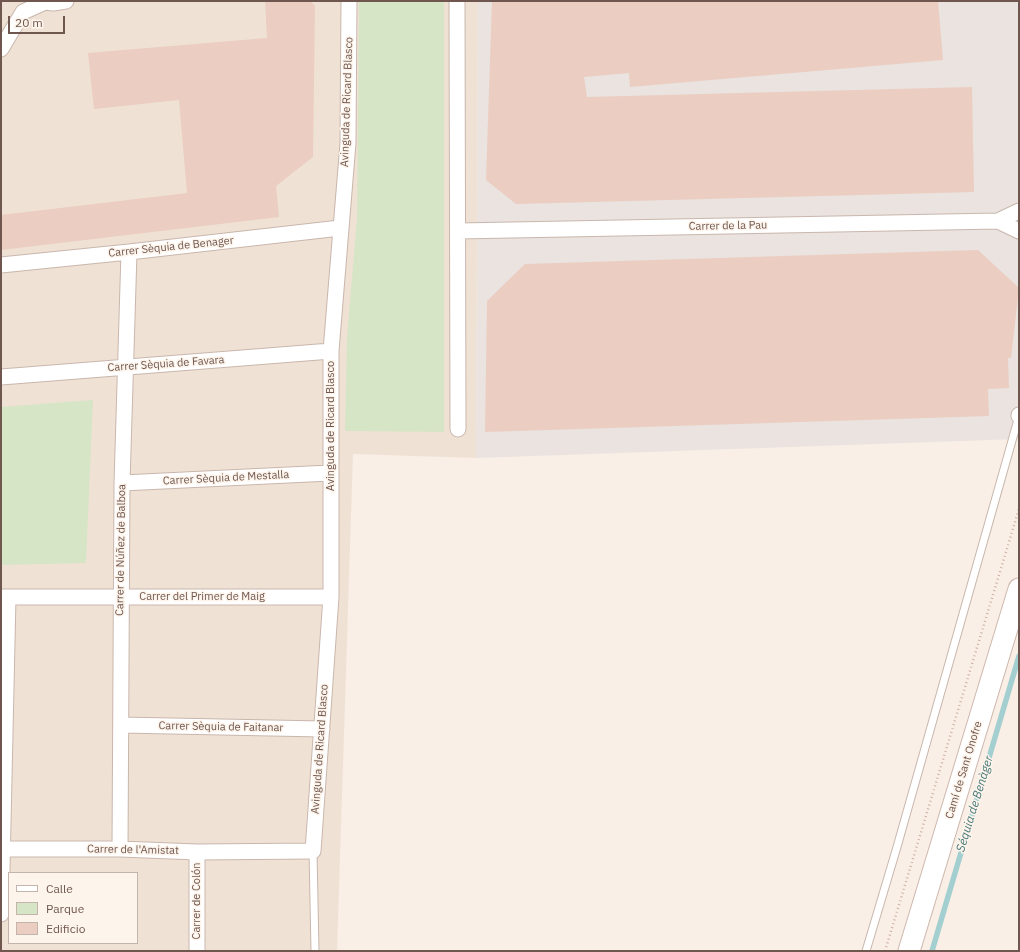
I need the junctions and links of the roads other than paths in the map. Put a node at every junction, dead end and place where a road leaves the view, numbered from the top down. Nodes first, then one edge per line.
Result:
1 (66, 1) edge
2 (349, 1) edge
3 (457, 1) edge
4 (40, 2) edge
5 (1, 49) edge
6 (1019, 211) edge
7 (998, 221) junction
8 (340, 228) junction
9 (458, 231) junction
10 (1019, 232) edge
11 (129, 252) junction
12 (1, 265) edge
13 (331, 351) junction
14 (125, 367) junction
15 (1, 377) edge
16 (1019, 415) edge
17 (458, 429) dead end
18 (330, 473) junction
19 (122, 483) junction
20 (1019, 589) edge
21 (4, 597) edge
22 (120, 597) junction
23 (331, 597) junction
24 (121, 725) junction
25 (322, 729) junction
26 (2, 849) edge
27 (120, 849) junction
28 (313, 851) junction
29 (197, 852) junction
30 (1, 914) edge
31 (198, 951) edge
32 (315, 951) edge
33 (866, 951) edge
34 (909, 951) edge

1 - 4 street
2 - 8 street, Avinguda de Ricard Blasco
3 - 9 street
4 - 5 street
6 - 7 street
7 - 9 street, Carrer de la Pau
7 - 10 street
8 - 11 street, Carrer Sèquia de Benager
8 - 13 street, Avinguda de Ricard Blasco
9 - 17 street
11 - 12 street, Carrer Sèquia de Benager
11 - 14 street, Carrer de Núñez de Balboa
13 - 14 street, Carrer Sèquia de Favara
13 - 18 street, Avinguda de Ricard Blasco
14 - 15 street, Carrer Sèquia de Favara
14 - 19 street, Carrer de Núñez de Balboa
16 - 33 lane
18 - 19 street, Carrer Sèquia de Mestalla
18 - 23 street, Avinguda de Ricard Blasco
19 - 22 street, Carrer de Núñez de Balboa
20 - 34 main road, Camí de Sant Onofre
21 - 22 street, Carrer del Primer de Maig
21 - 26 street
22 - 23 street, Carrer del Primer de Maig
22 - 24 street, Carrer de Núñez de Balboa
23 - 25 street, Avinguda de Ricard Blasco
24 - 25 street, Carrer Sèquia de Faitanar
24 - 27 street, Carrer de Núñez de Balboa
25 - 28 street, Avinguda de Ricard Blasco
26 - 27 street, Carrer de l'Amistat
26 - 30 street
27 - 29 street, Carrer de l'Amistat
28 - 29 street, Carrer de l'Amistat
28 - 32 lane
29 - 31 street, Carrer de Colón

